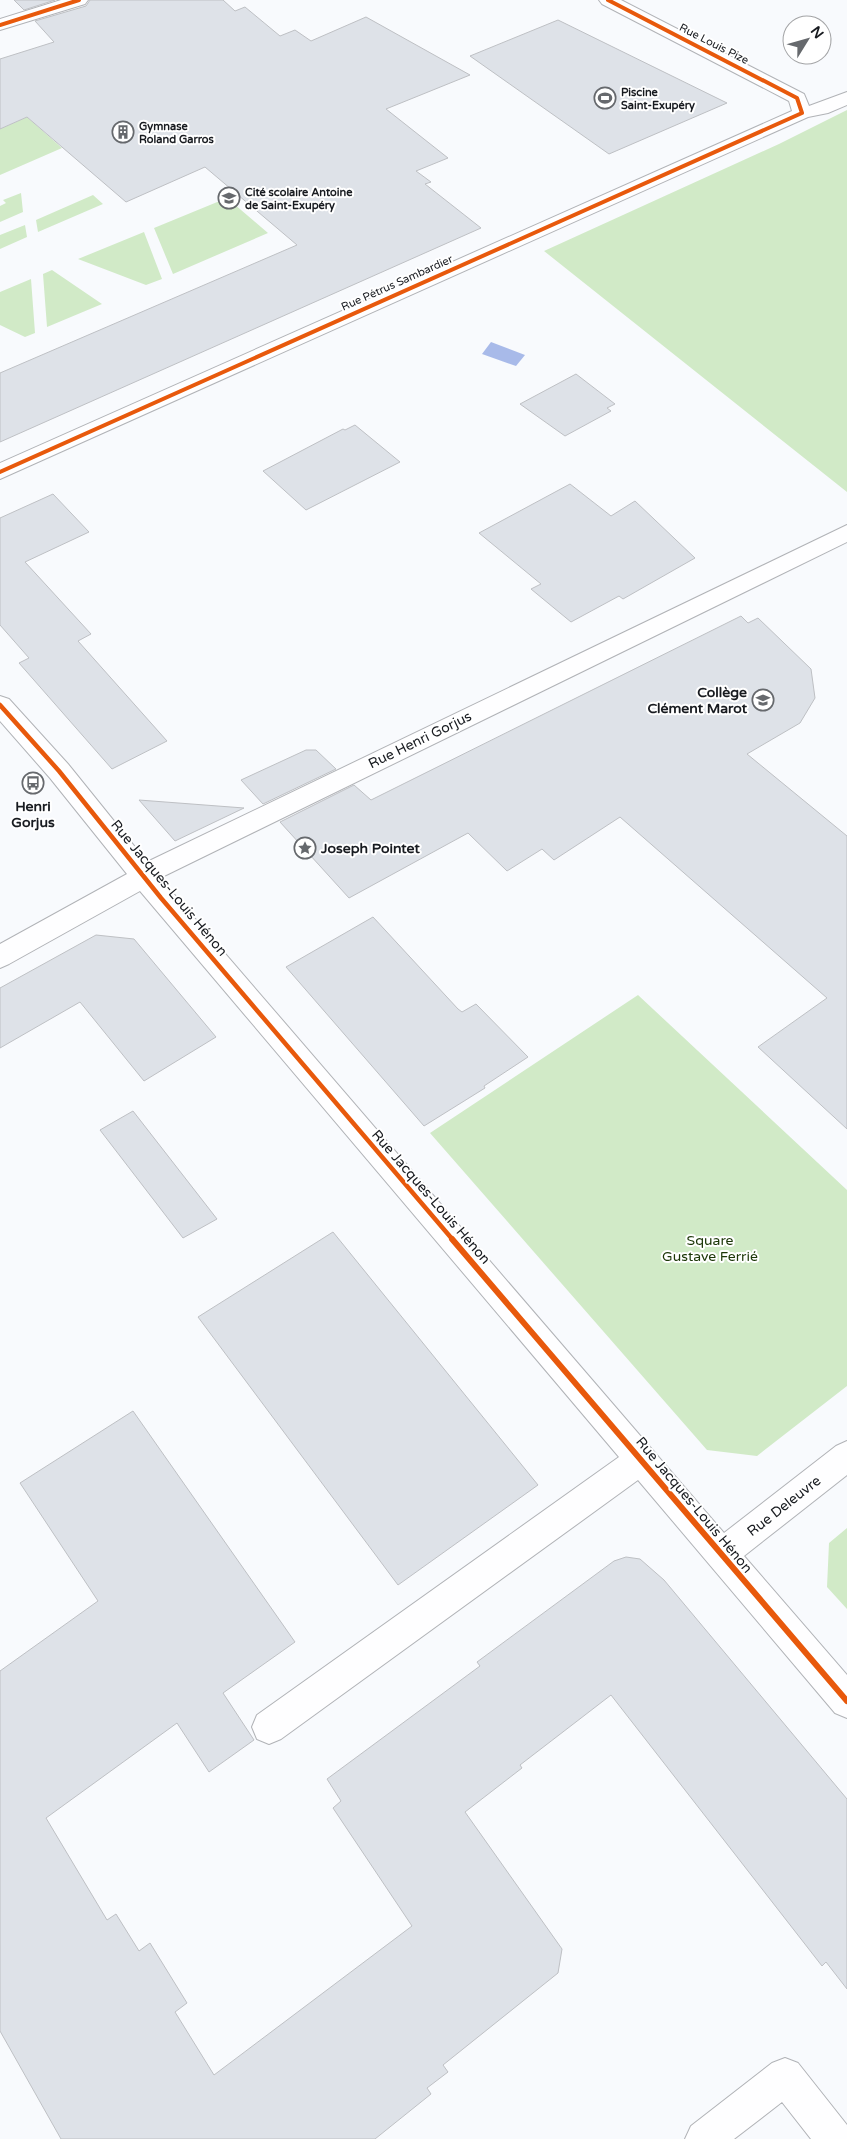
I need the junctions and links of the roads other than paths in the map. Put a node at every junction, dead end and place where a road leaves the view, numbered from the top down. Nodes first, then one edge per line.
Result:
1 (79, 0) edge
2 (608, 0) edge
3 (0, 25) edge
4 (847, 98) edge
5 (802, 113) junction
6 (0, 472) edge
7 (847, 533) edge
8 (0, 705) edge
9 (143, 876) junction
10 (0, 957) edge
11 (847, 1456) edge
12 (640, 1460) junction
13 (721, 1555) junction
14 (847, 1701) edge
15 (269, 1728) dead end
16 (704, 2139) edge
17 (834, 2139) edge

1 - 3 street
2 - 5 street, Rue Louis Pize
4 - 5 street, Rue Pétrus Sambardier
5 - 6 street, Rue Pétrus Sambardier
7 - 9 street, Rue Henri Gorjus
8 - 9 street, Rue Jacques-Louis Hénon
9 - 10 street, Rue Henri Gorjus
9 - 12 street, Rue Jacques-Louis Hénon
11 - 13 street, Rue Deleuvre
12 - 13 street, Rue Jacques-Louis Hénon
12 - 15 street
13 - 14 street, Rue Jacques-Louis Hénon
16 - 17 street

